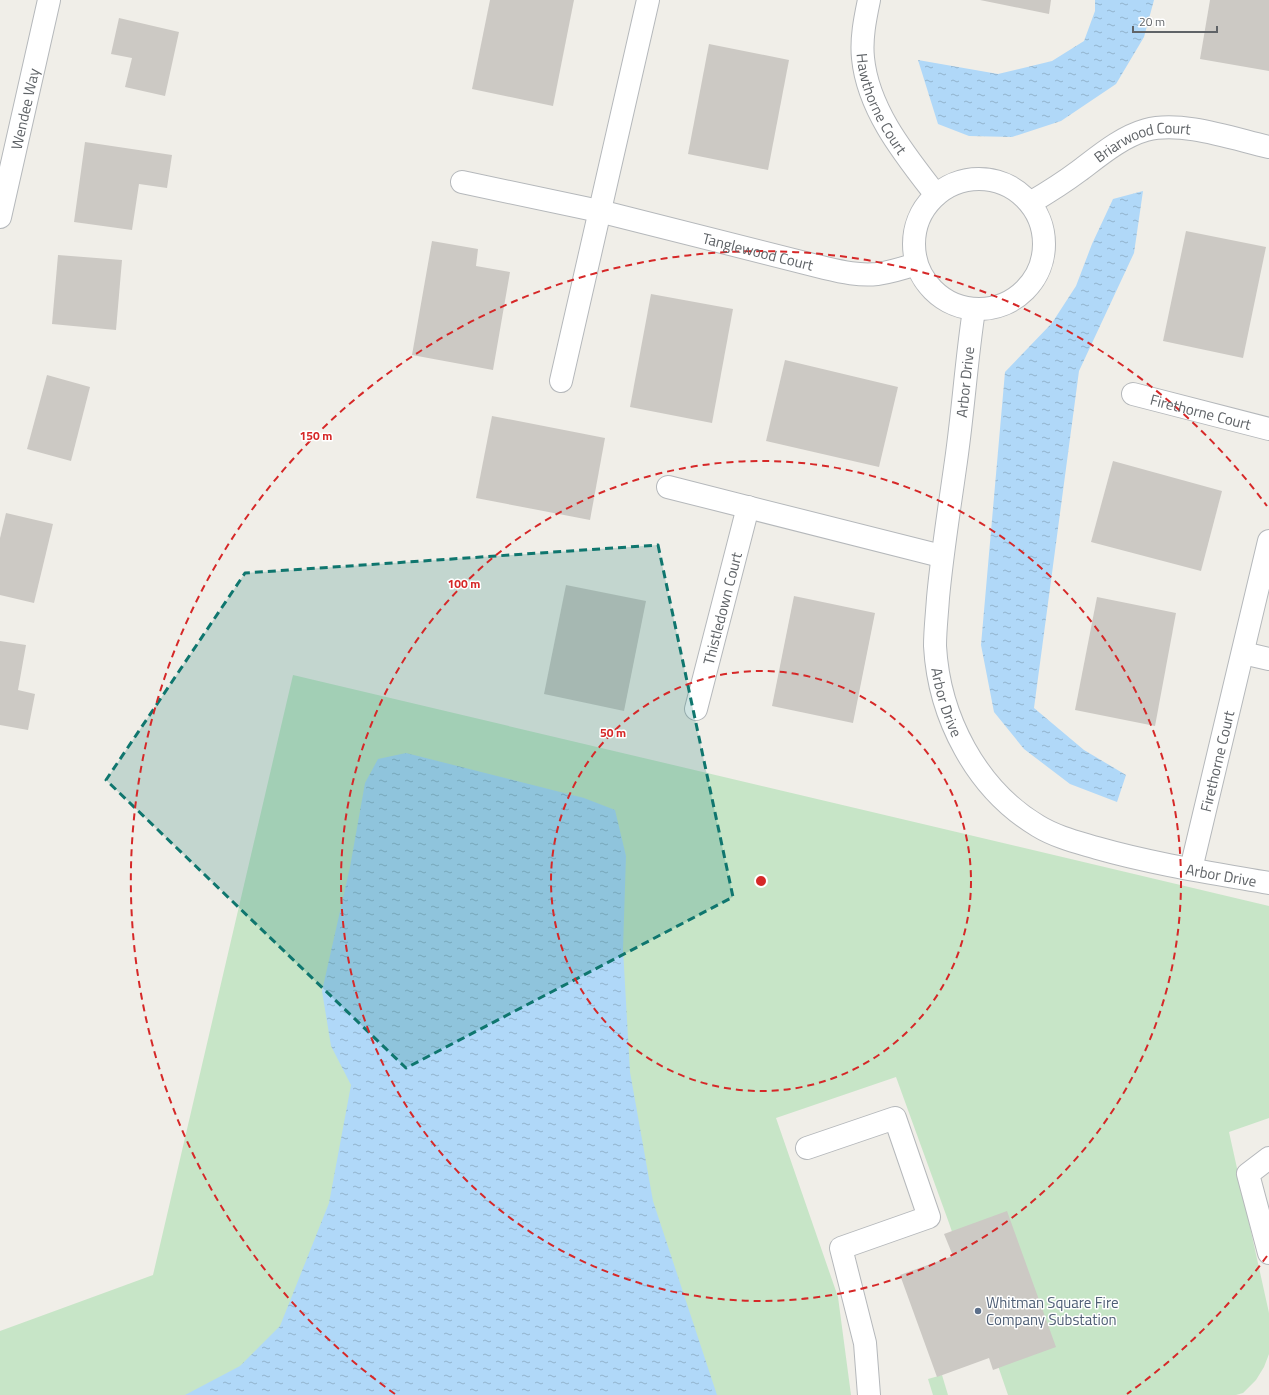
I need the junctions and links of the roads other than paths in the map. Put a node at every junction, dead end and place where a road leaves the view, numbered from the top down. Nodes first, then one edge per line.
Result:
1 (49, 0) edge
2 (648, 0) edge
3 (869, 0) edge
4 (1269, 147) edge
5 (462, 182) dead end
6 (936, 195) junction
7 (1030, 203) junction
8 (599, 211) junction
9 (0, 217) edge
10 (916, 264) junction
11 (974, 310) junction
12 (561, 381) dead end
13 (1133, 394) dead end
14 (1269, 429) edge
15 (668, 488) dead end
16 (748, 507) junction
17 (1269, 541) edge
18 (942, 556) junction
19 (1243, 652) junction
20 (1269, 659) edge
21 (696, 709) dead end
22 (1191, 869) junction
23 (1269, 883) edge
24 (807, 1148) dead end
25 (1269, 1158) edge
26 (1269, 1253) edge
27 (869, 1395) edge

1 - 9 street, Wendee Way
2 - 8 street
3 - 6 street, Hawthorne Court
4 - 7 street, Briarwood Court
5 - 8 street, Tanglewood Court
6 - 7 street
6 - 10 street
7 - 11 street
8 - 10 street, Tanglewood Court
8 - 12 street
10 - 11 street
11 - 18 street, Arbor Drive
13 - 14 street, Firethorne Court
15 - 16 street
16 - 18 street
16 - 21 street, Thistledown Court
17 - 19 street, Firethorne Court
18 - 22 street, Arbor Drive
19 - 20 street
19 - 22 street, Firethorne Court
22 - 23 street, Arbor Drive
24 - 27 street
25 - 26 street

